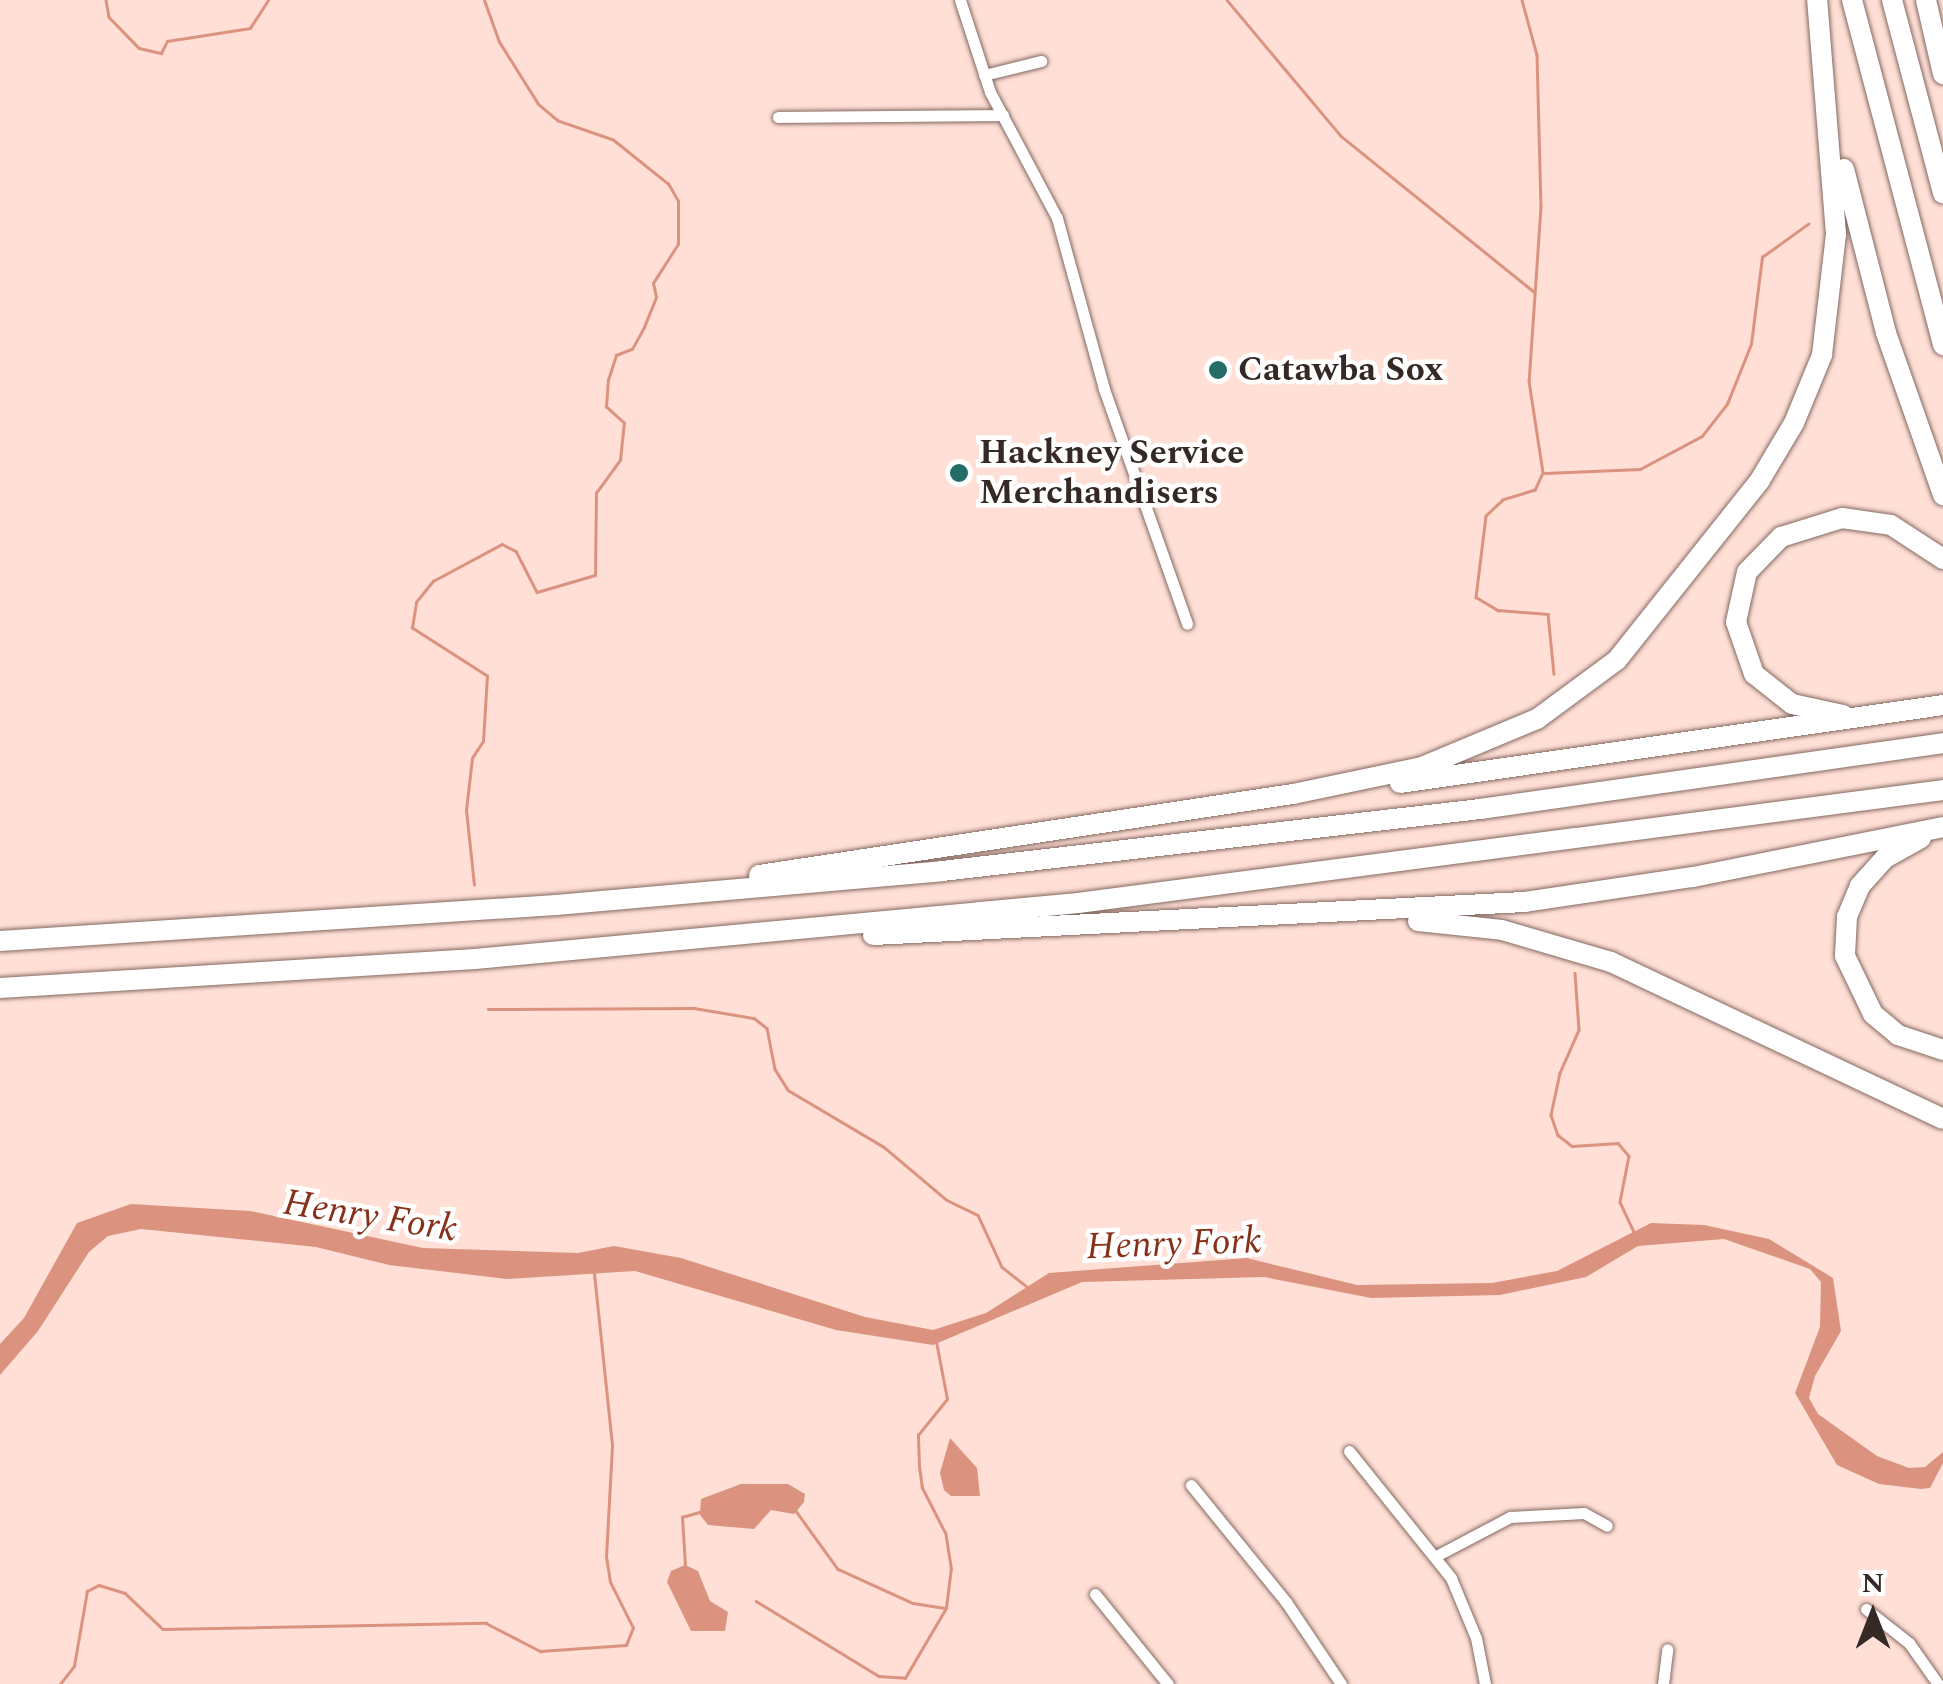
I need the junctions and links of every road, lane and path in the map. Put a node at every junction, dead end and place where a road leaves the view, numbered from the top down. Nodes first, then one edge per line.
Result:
1 (960, 0) edge
2 (1817, 0) edge
3 (1852, 0) edge
4 (1892, 0) edge
5 (1928, 9) edge
6 (1943, 56) edge
7 (1041, 60) dead end
8 (1943, 74) edge
9 (984, 75) junction
10 (1830, 109) junction
11 (1003, 115) junction
12 (778, 117) dead end
13 (1943, 193) edge
14 (1943, 346) edge
15 (1943, 494) edge
16 (1943, 560) edge
17 (1187, 624) dead end
18 (1943, 705) edge
19 (1875, 716) junction
20 (1943, 743) edge
21 (1943, 790) edge
22 (1294, 794) junction
23 (1943, 829) edge
24 (449, 910) junction
25 (1311, 916) junction
26 (774, 932) junction
27 (0, 941) edge
28 (0, 988) edge
29 (1943, 1050) edge
30 (1943, 1119) edge
31 (1349, 1452) dead end
32 (1190, 1485) dead end
33 (1607, 1526) dead end
34 (1436, 1556) junction
35 (1095, 1594) dead end
36 (1866, 1609) dead end
37 (1667, 1649) dead end
38 (1168, 1684) edge
39 (1341, 1684) edge
40 (1485, 1684) edge
41 (1663, 1684) edge
42 (1938, 1684) edge

1 - 9 street
2 - 10 highway
3 - 14 highway
4 - 13 highway
5 - 6 highway
5 - 8 highway
7 - 9 street
9 - 11 street
10 - 15 highway
10 - 22 highway
11 - 12 street
11 - 17 street
16 - 19 highway
18 - 19 highway
19 - 22 highway
20 - 24 highway
21 - 26 highway
22 - 24 highway
23 - 25 highway
23 - 29 highway
24 - 27 highway
25 - 26 highway
25 - 30 highway
26 - 28 highway
31 - 34 street
32 - 39 street
33 - 34 street
34 - 40 street
35 - 38 street
36 - 42 street
37 - 41 street

